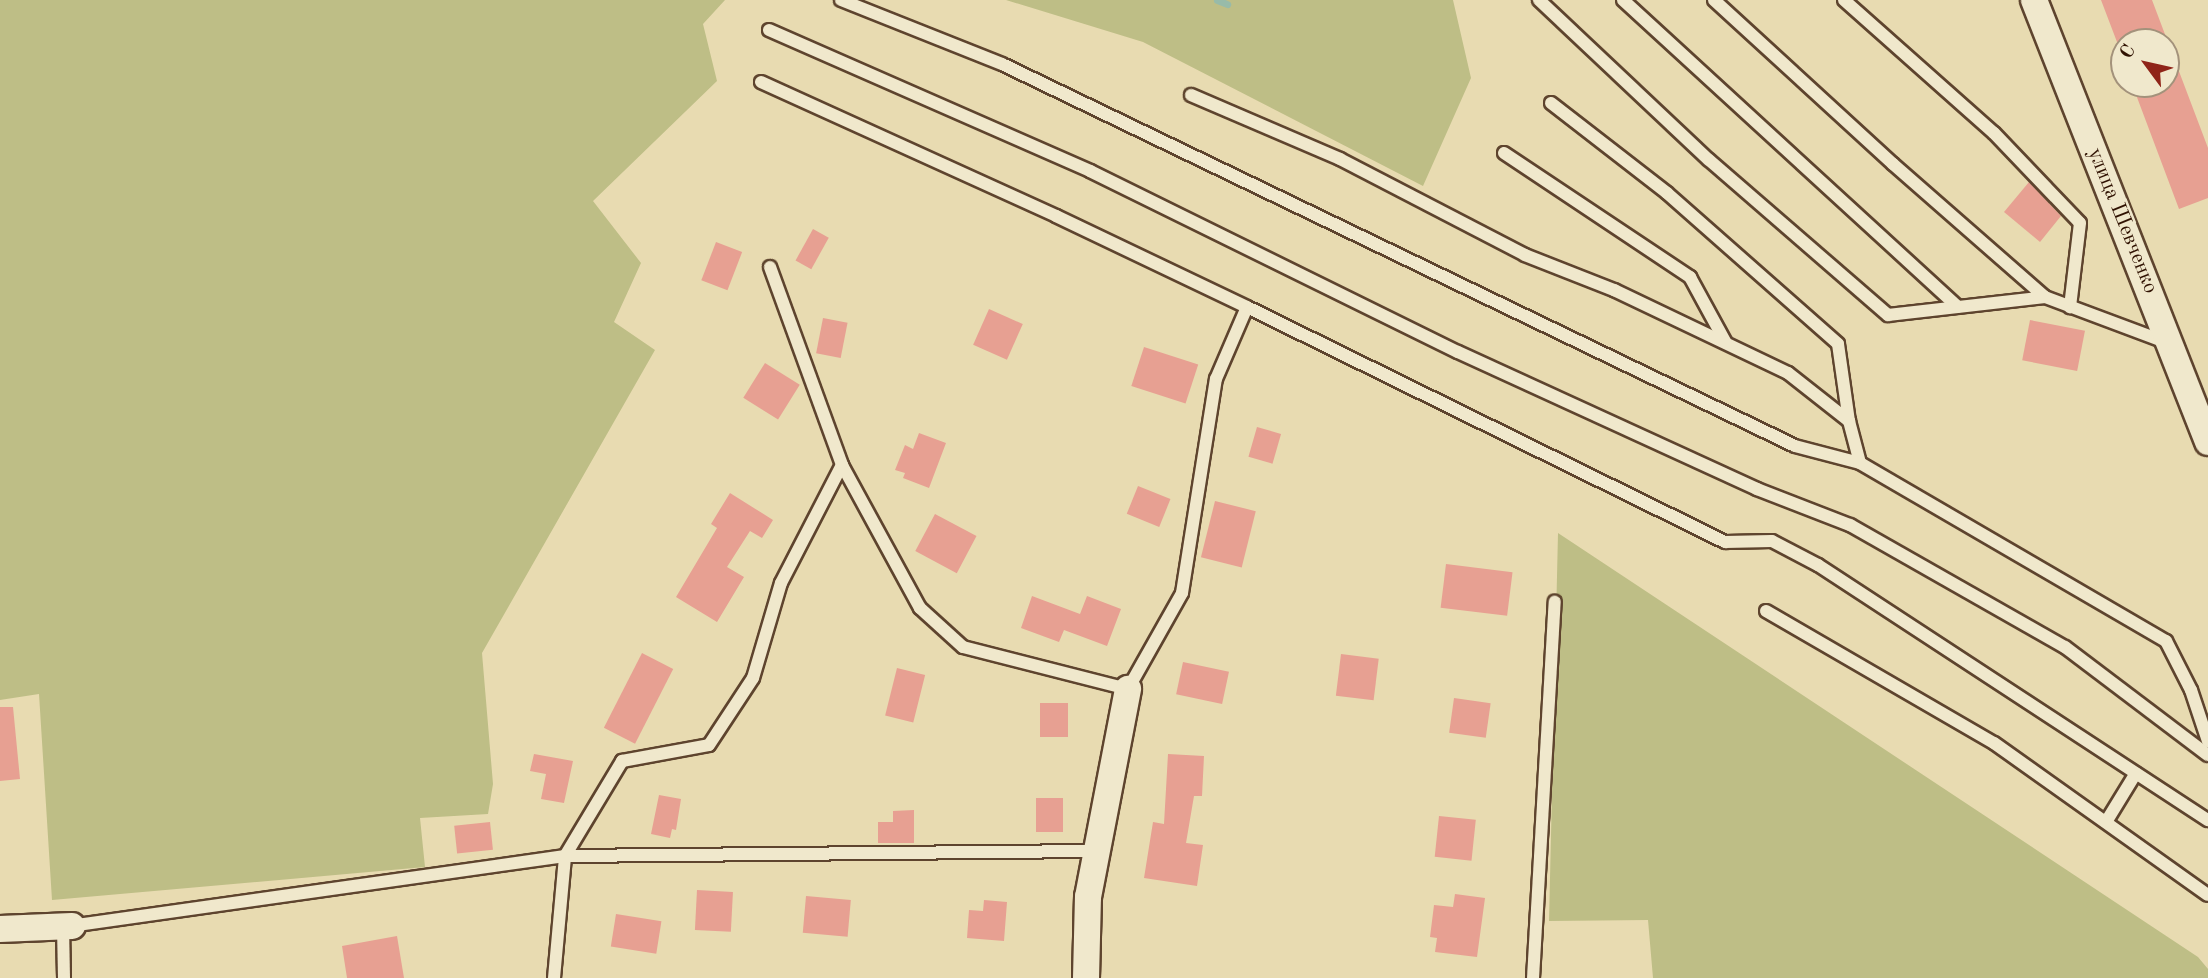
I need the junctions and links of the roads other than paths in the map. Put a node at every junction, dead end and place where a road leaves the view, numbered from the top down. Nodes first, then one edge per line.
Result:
1 (841, 0) edge
2 (1539, 0) edge
3 (1623, 0) edge
4 (1714, 0) edge
5 (1844, 0) edge
6 (2034, 0) edge
7 (769, 30) dead end
8 (761, 82) dead end
9 (1191, 95) dead end
10 (1551, 103) dead end
11 (1504, 153) dead end
12 (770, 267) dead end
13 (2045, 297) junction
14 (1247, 307) junction
15 (1958, 307) junction
16 (2070, 307) junction
17 (1726, 344) junction
18 (2172, 345) junction
19 (1849, 421) junction
20 (2208, 442) edge
21 (1860, 463) junction
22 (842, 464) junction
23 (1555, 601) dead end
24 (1766, 611) dead end
25 (1128, 689) junction
26 (2208, 741) edge
27 (2208, 755) edge
28 (2136, 773) junction
29 (2208, 820) edge
30 (2106, 822) junction
31 (1097, 851) junction
32 (565, 856) junction
33 (2208, 895) edge
34 (72, 926) junction
35 (0, 929) edge
36 (64, 978) edge
37 (554, 978) edge
38 (1086, 978) edge
39 (1533, 978) edge

1 - 21 lane
2 - 15 lane
3 - 15 lane
4 - 13 lane
5 - 16 lane
6 - 18 street, улица Шевченко
7 - 27 lane
8 - 14 lane
9 - 17 lane
10 - 19 lane
11 - 17 lane
12 - 22 lane
13 - 15 lane
13 - 16 lane
14 - 25 lane
14 - 28 lane
16 - 18 lane
17 - 19 lane
18 - 20 street, улица Шевченко
19 - 21 lane
21 - 26 lane
22 - 25 lane
22 - 32 lane
23 - 39 lane
24 - 30 lane
25 - 31 street
28 - 29 lane
28 - 30 lane
30 - 33 lane
31 - 32 lane
31 - 38 street
32 - 34 lane
32 - 37 lane
34 - 35 street
34 - 36 lane

